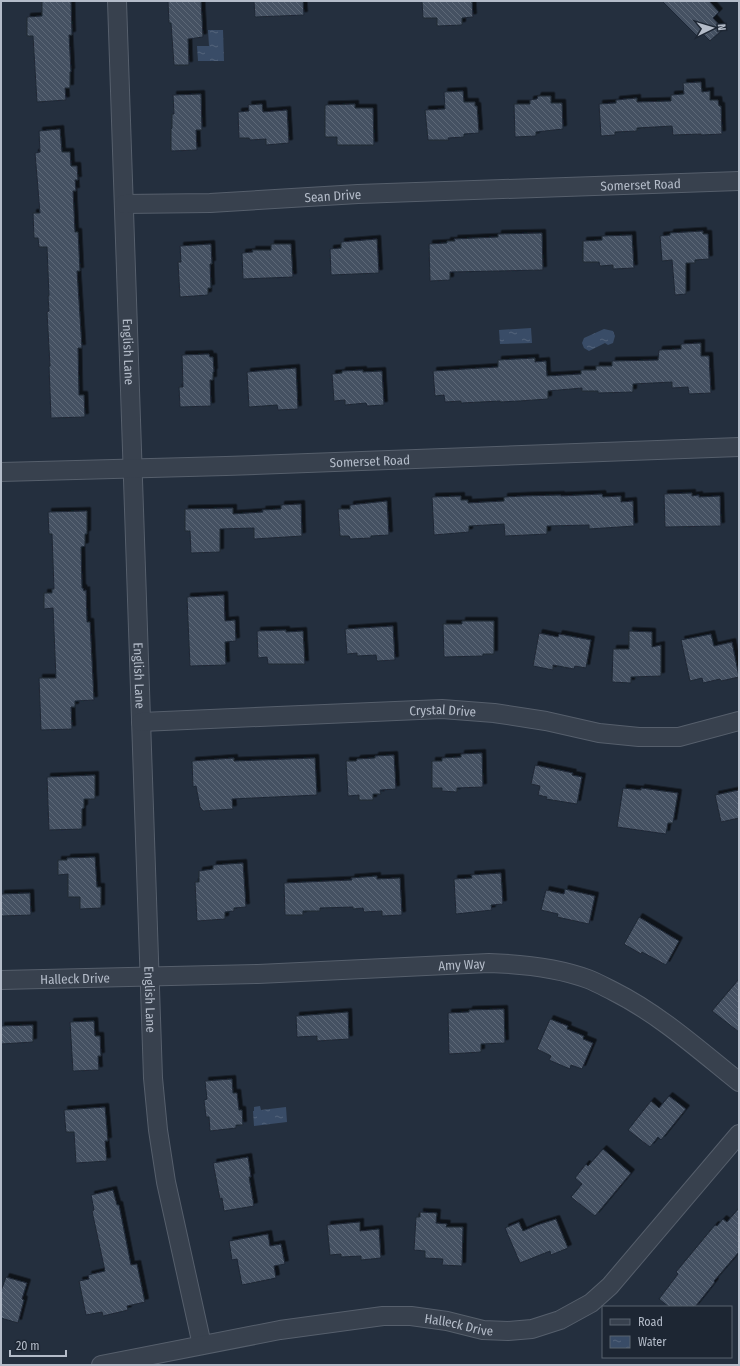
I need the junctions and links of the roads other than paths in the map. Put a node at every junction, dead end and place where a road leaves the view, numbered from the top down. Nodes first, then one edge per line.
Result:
1 (117, 1) edge
2 (739, 181) edge
3 (542, 188) joint
4 (124, 204) junction
5 (739, 447) edge
6 (133, 469) junction
7 (1, 472) edge
8 (739, 721) edge
9 (141, 722) junction
10 (150, 976) junction
11 (1, 980) edge
12 (739, 1082) edge
13 (739, 1134) edge
14 (202, 1345) junction
15 (101, 1365) edge

1 - 4 street, English Lane
2 - 3 street, Somerset Road
3 - 4 street, Sean Drive
4 - 6 street, English Lane
5 - 6 street, Somerset Road
6 - 7 street, Somerset Road
6 - 9 street, English Lane
8 - 9 street, Crystal Drive
9 - 10 street, English Lane
10 - 11 street, Halleck Drive
10 - 12 street, Amy Way
10 - 14 street, English Lane
13 - 14 street, Halleck Drive
14 - 15 street, Halleck Drive

